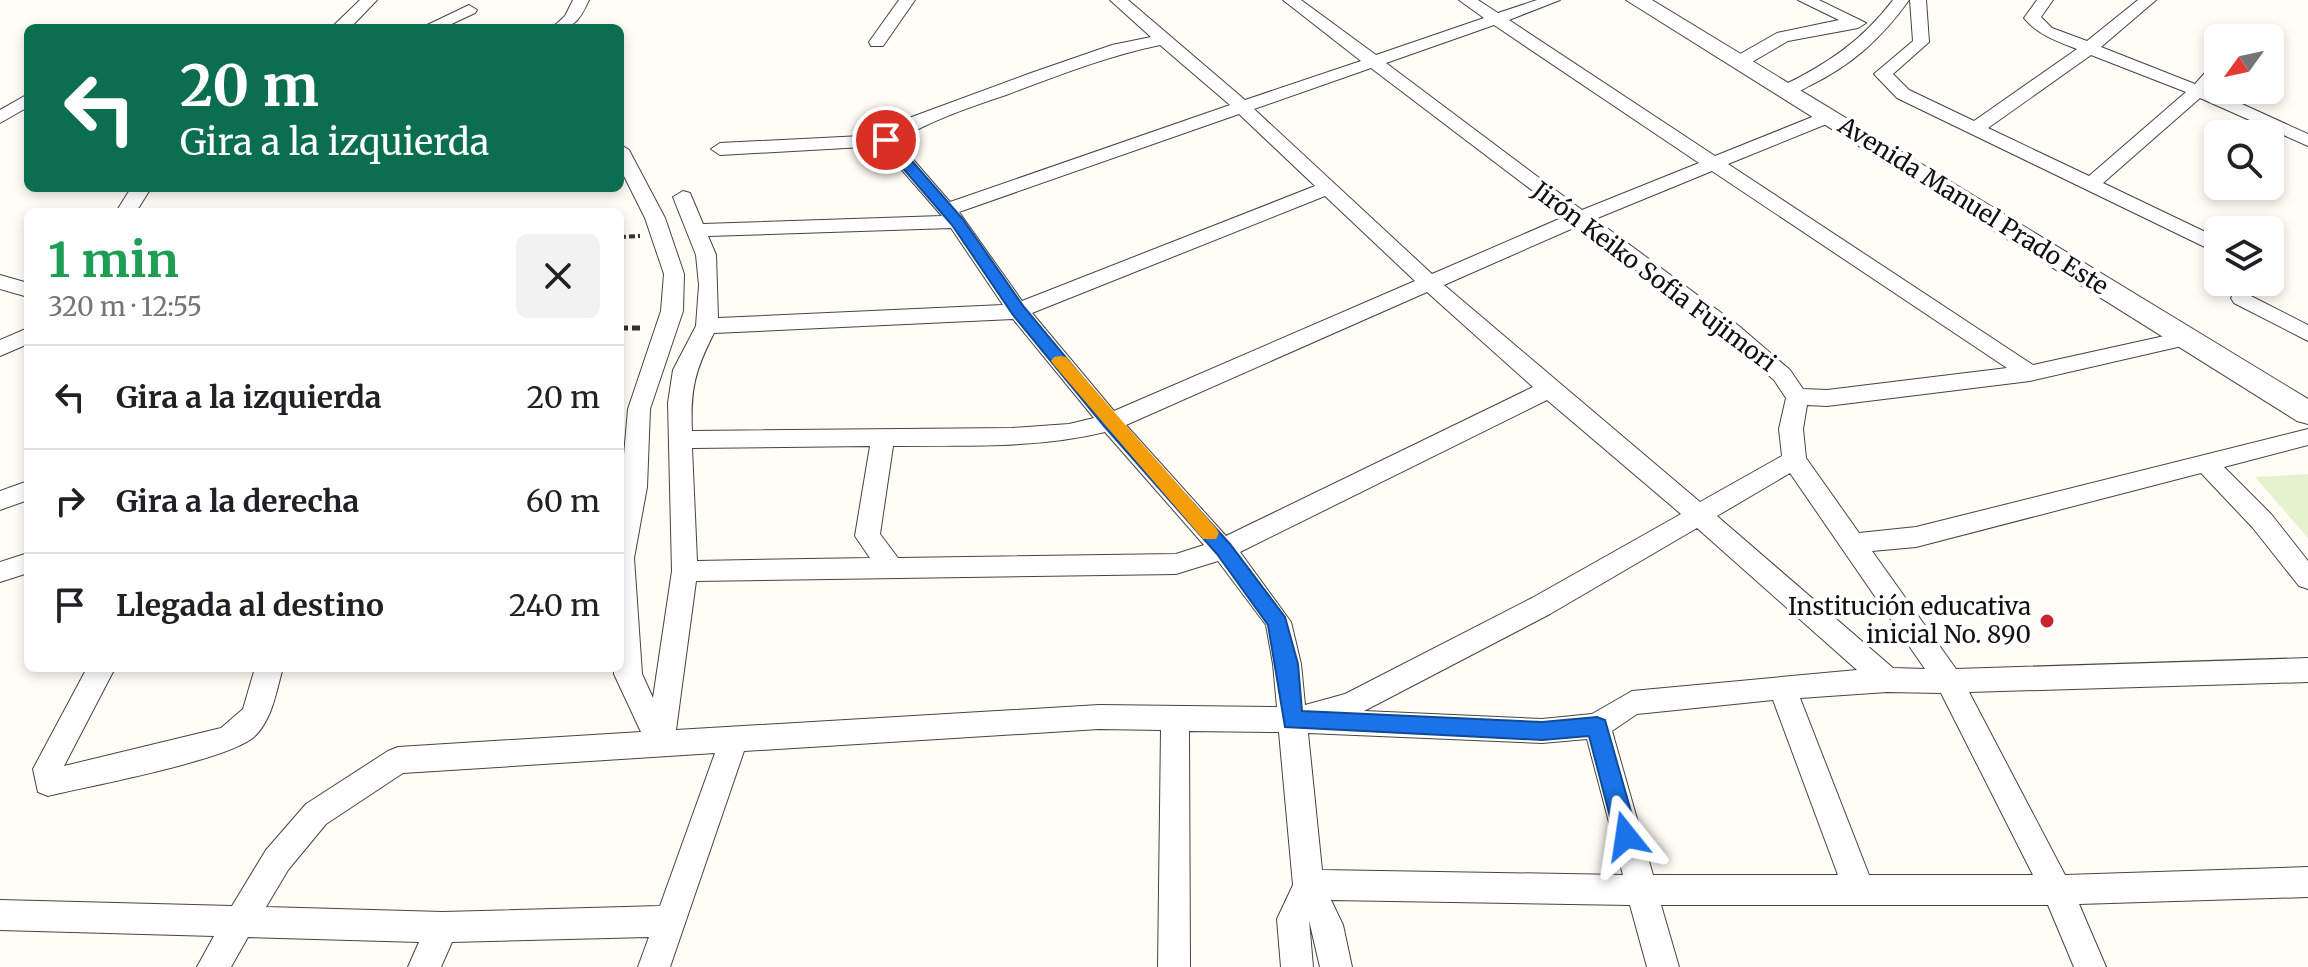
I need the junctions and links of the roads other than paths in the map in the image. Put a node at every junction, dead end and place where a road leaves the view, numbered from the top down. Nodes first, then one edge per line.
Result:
1 (369, 0) edge
2 (581, 0) edge
3 (907, 0) edge
4 (1118, 0) edge
5 (1291, 0) edge
6 (1467, 0) edge
7 (1552, 0) edge
8 (1637, 0) edge
9 (1806, 0) edge
10 (1901, 0) edge
11 (1918, 0) edge
12 (2045, 0) edge
13 (2148, 0) edge
14 (473, 5) edge
15 (1497, 19) junction
16 (1855, 22) junction
17 (343, 24) edge
18 (437, 24) edge
19 (458, 24) edge
20 (565, 24) edge
21 (1878, 33) junction
22 (1161, 40) junction
23 (877, 42) dead end
24 (2089, 48) junction
25 (1370, 62) junction
26 (1739, 62) junction
27 (2204, 84) edge
28 (1786, 91) junction
29 (2198, 91) junction
30 (24, 102) edge
31 (1241, 106) junction
32 (1828, 117) junction
33 (0, 118) edge
34 (1974, 130) junction
35 (886, 140) junction
36 (2308, 141) edge
37 (720, 149) dead end
38 (624, 158) edge
39 (1713, 164) junction
40 (2090, 185) junction
41 (1328, 188) junction
42 (683, 197) dead end
43 (951, 216) junction
44 (1579, 218) junction
45 (695, 230) junction
46 (2204, 239) edge
47 (0, 282) edge
48 (1429, 283) junction
49 (24, 289) edge
50 (2241, 298) dead end
51 (1018, 311) junction
52 (707, 326) junction
53 (2308, 334) edge
54 (24, 337) edge
55 (2187, 338) junction
56 (0, 349) edge
57 (2030, 373) junction
58 (1549, 389) junction
59 (1797, 397) junction
60 (2308, 413) edge
61 (1110, 422) junction
62 (2308, 437) edge
63 (883, 438) junction
64 (680, 440) junction
65 (1794, 460) junction
66 (2205, 463) junction
67 (24, 492) edge
68 (0, 501) edge
69 (1700, 516) junction
70 (624, 543) edge
71 (1854, 543) junction
72 (1223, 549) junction
73 (24, 564) edge
74 (892, 569) junction
75 (685, 571) junction
76 (0, 572) edge
77 (2308, 579) edge
78 (624, 608) edge
79 (2308, 670) edge
80 (99, 672) edge
81 (268, 672) edge
82 (1887, 680) junction
83 (1949, 681) junction
84 (1782, 687) junction
85 (1175, 718) junction
86 (1293, 720) junction
87 (1597, 726) junction
88 (734, 739) junction
89 (660, 743) junction
90 (2308, 882) edge
91 (1308, 885) junction
92 (1641, 890) junction
93 (1859, 890) junction
94 (2057, 890) junction
95 (668, 921) junction
96 (5, 922) edge
97 (237, 922) junction
98 (443, 927) junction
99 (213, 967) edge
100 (424, 967) edge
101 (654, 967) edge
102 (1174, 967) edge
103 (1297, 967) edge
104 (1336, 967) edge
105 (1663, 967) edge
106 (2090, 967) edge

1 - 17 street
2 - 20 street
3 - 23 street
4 - 22 street
5 - 25 street, Jirón Keiko Sofia Fujimori
6 - 15 street
7 - 15 street
8 - 26 street, Avenida Manuel Prado Este
9 - 16 street
10 - 21 street
11 - 34 street
12 - 24 street
13 - 24 street
14 - 18 street
14 - 19 street
15 - 25 street
15 - 39 street
16 - 21 street
16 - 26 street
21 - 28 street
22 - 31 street
22 - 35 street
24 - 29 street
24 - 34 street
25 - 31 street
25 - 44 street, Jirón Keiko Sofia Fujimori
26 - 28 street, Avenida Manuel Prado Este
27 - 29 street
28 - 32 street, Avenida Manuel Prado Este
29 - 36 street
29 - 40 street
30 - 33 street
31 - 41 street
31 - 43 street
32 - 39 street
32 - 55 street, Avenida Manuel Prado Este
34 - 40 street
35 - 37 street
35 - 43 street
38 - 70 street
39 - 44 street
39 - 57 street
40 - 46 street
41 - 48 street
41 - 51 street
42 - 45 street
43 - 45 street
43 - 51 street
44 - 48 street
44 - 59 street, Jirón Keiko Sofia Fujimori
45 - 52 street
47 - 49 street
48 - 58 street
48 - 61 street
50 - 53 street
51 - 52 street
51 - 61 street
52 - 64 street
54 - 56 street
55 - 57 street
55 - 60 street, Avenida Manuel Prado Este
57 - 59 street
58 - 69 street
58 - 72 street
59 - 65 street
61 - 63 street
61 - 72 street
62 - 66 street
63 - 64 street
63 - 74 street
64 - 75 street
65 - 69 street
65 - 71 street
66 - 71 street
66 - 77 street
67 - 68 street
69 - 82 street
69 - 86 street
71 - 83 street
72 - 74 street
72 - 86 street
73 - 76 street
74 - 75 street
75 - 89 street
78 - 89 street
79 - 83 street
80 - 81 street
82 - 83 street
82 - 84 street
83 - 94 street
84 - 87 street
84 - 93 street
85 - 86 street
85 - 88 street
85 - 102 street
86 - 87 street
86 - 91 street
87 - 92 street
88 - 89 street
88 - 95 street
89 - 97 street
90 - 94 street
91 - 92 street
91 - 103 street
91 - 104 street
92 - 93 street
92 - 105 street
93 - 94 street
94 - 106 street
95 - 98 street
95 - 101 street
96 - 97 street
97 - 98 street
97 - 99 street
98 - 100 street

